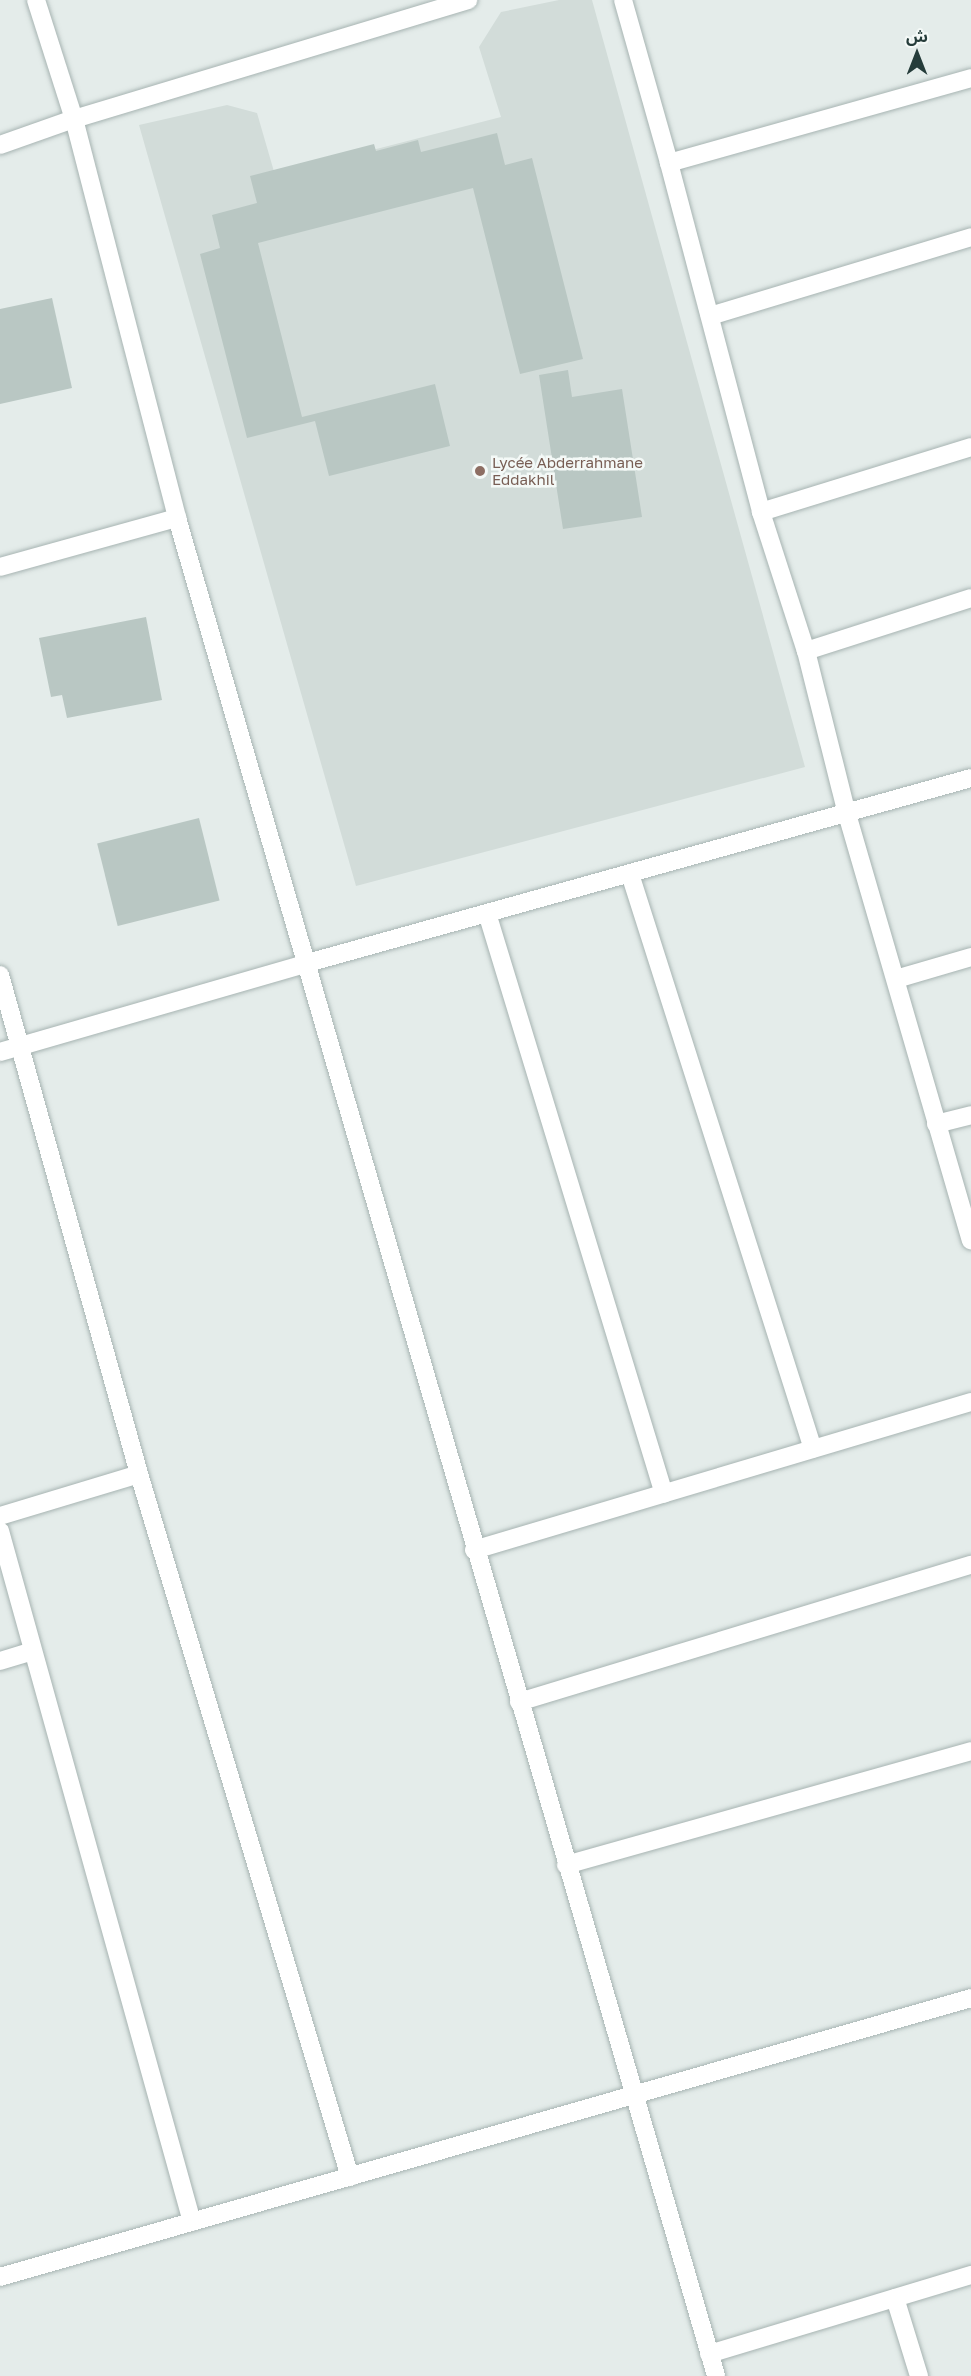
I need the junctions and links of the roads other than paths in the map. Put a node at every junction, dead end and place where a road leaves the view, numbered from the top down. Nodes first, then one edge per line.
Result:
1 (36, 0) edge
2 (468, 0) edge
3 (624, 0) edge
4 (971, 78) edge
5 (74, 119) junction
6 (0, 145) edge
7 (669, 163) junction
8 (971, 237) edge
9 (710, 316) junction
10 (971, 447) edge
11 (761, 512) junction
12 (177, 518) junction
13 (0, 567) edge
14 (971, 598) edge
15 (806, 651) junction
16 (971, 778) edge
17 (847, 814) junction
18 (630, 874) junction
19 (487, 913) junction
20 (971, 957) edge
21 (304, 964) junction
22 (0, 975) edge
23 (896, 979) junction
24 (20, 1046) junction
25 (0, 1052) edge
26 (971, 1115) edge
27 (936, 1124) junction
28 (971, 1240) edge
29 (971, 1402) edge
30 (813, 1449) junction
31 (139, 1474) junction
32 (664, 1494) junction
33 (0, 1516) edge
34 (0, 1531) edge
35 (474, 1550) junction
36 (971, 1565) edge
37 (33, 1651) junction
38 (0, 1661) edge
39 (519, 1702) junction
40 (971, 1751) edge
41 (566, 1865) junction
42 (971, 1998) edge
43 (634, 2095) junction
44 (350, 2177) junction
45 (192, 2222) junction
46 (971, 2275) edge
47 (0, 2277) edge
48 (895, 2298) junction
49 (709, 2354) junction
50 (716, 2376) edge
51 (919, 2376) edge

1 - 5 street
2 - 5 street
3 - 7 street
4 - 7 street
5 - 6 street
5 - 12 street
7 - 9 street
8 - 9 street
9 - 11 street
10 - 11 street
11 - 15 street
12 - 13 street
12 - 21 street
14 - 15 street
15 - 17 street
16 - 17 street
17 - 18 street
17 - 23 street
18 - 19 street
18 - 30 street
19 - 21 street
19 - 32 street
20 - 23 street
21 - 24 street
21 - 35 street
22 - 24 street
23 - 27 street
24 - 25 street
24 - 31 street
26 - 27 street
27 - 28 street
29 - 30 street
30 - 32 street
31 - 33 street
31 - 44 street
32 - 35 street
34 - 37 street
35 - 39 street
36 - 39 street
37 - 38 street
37 - 45 street
39 - 41 street
40 - 41 street
41 - 43 street
42 - 43 street
43 - 44 street
43 - 49 street
44 - 45 street
45 - 47 street
46 - 48 street
48 - 49 street
48 - 51 street
49 - 50 street

